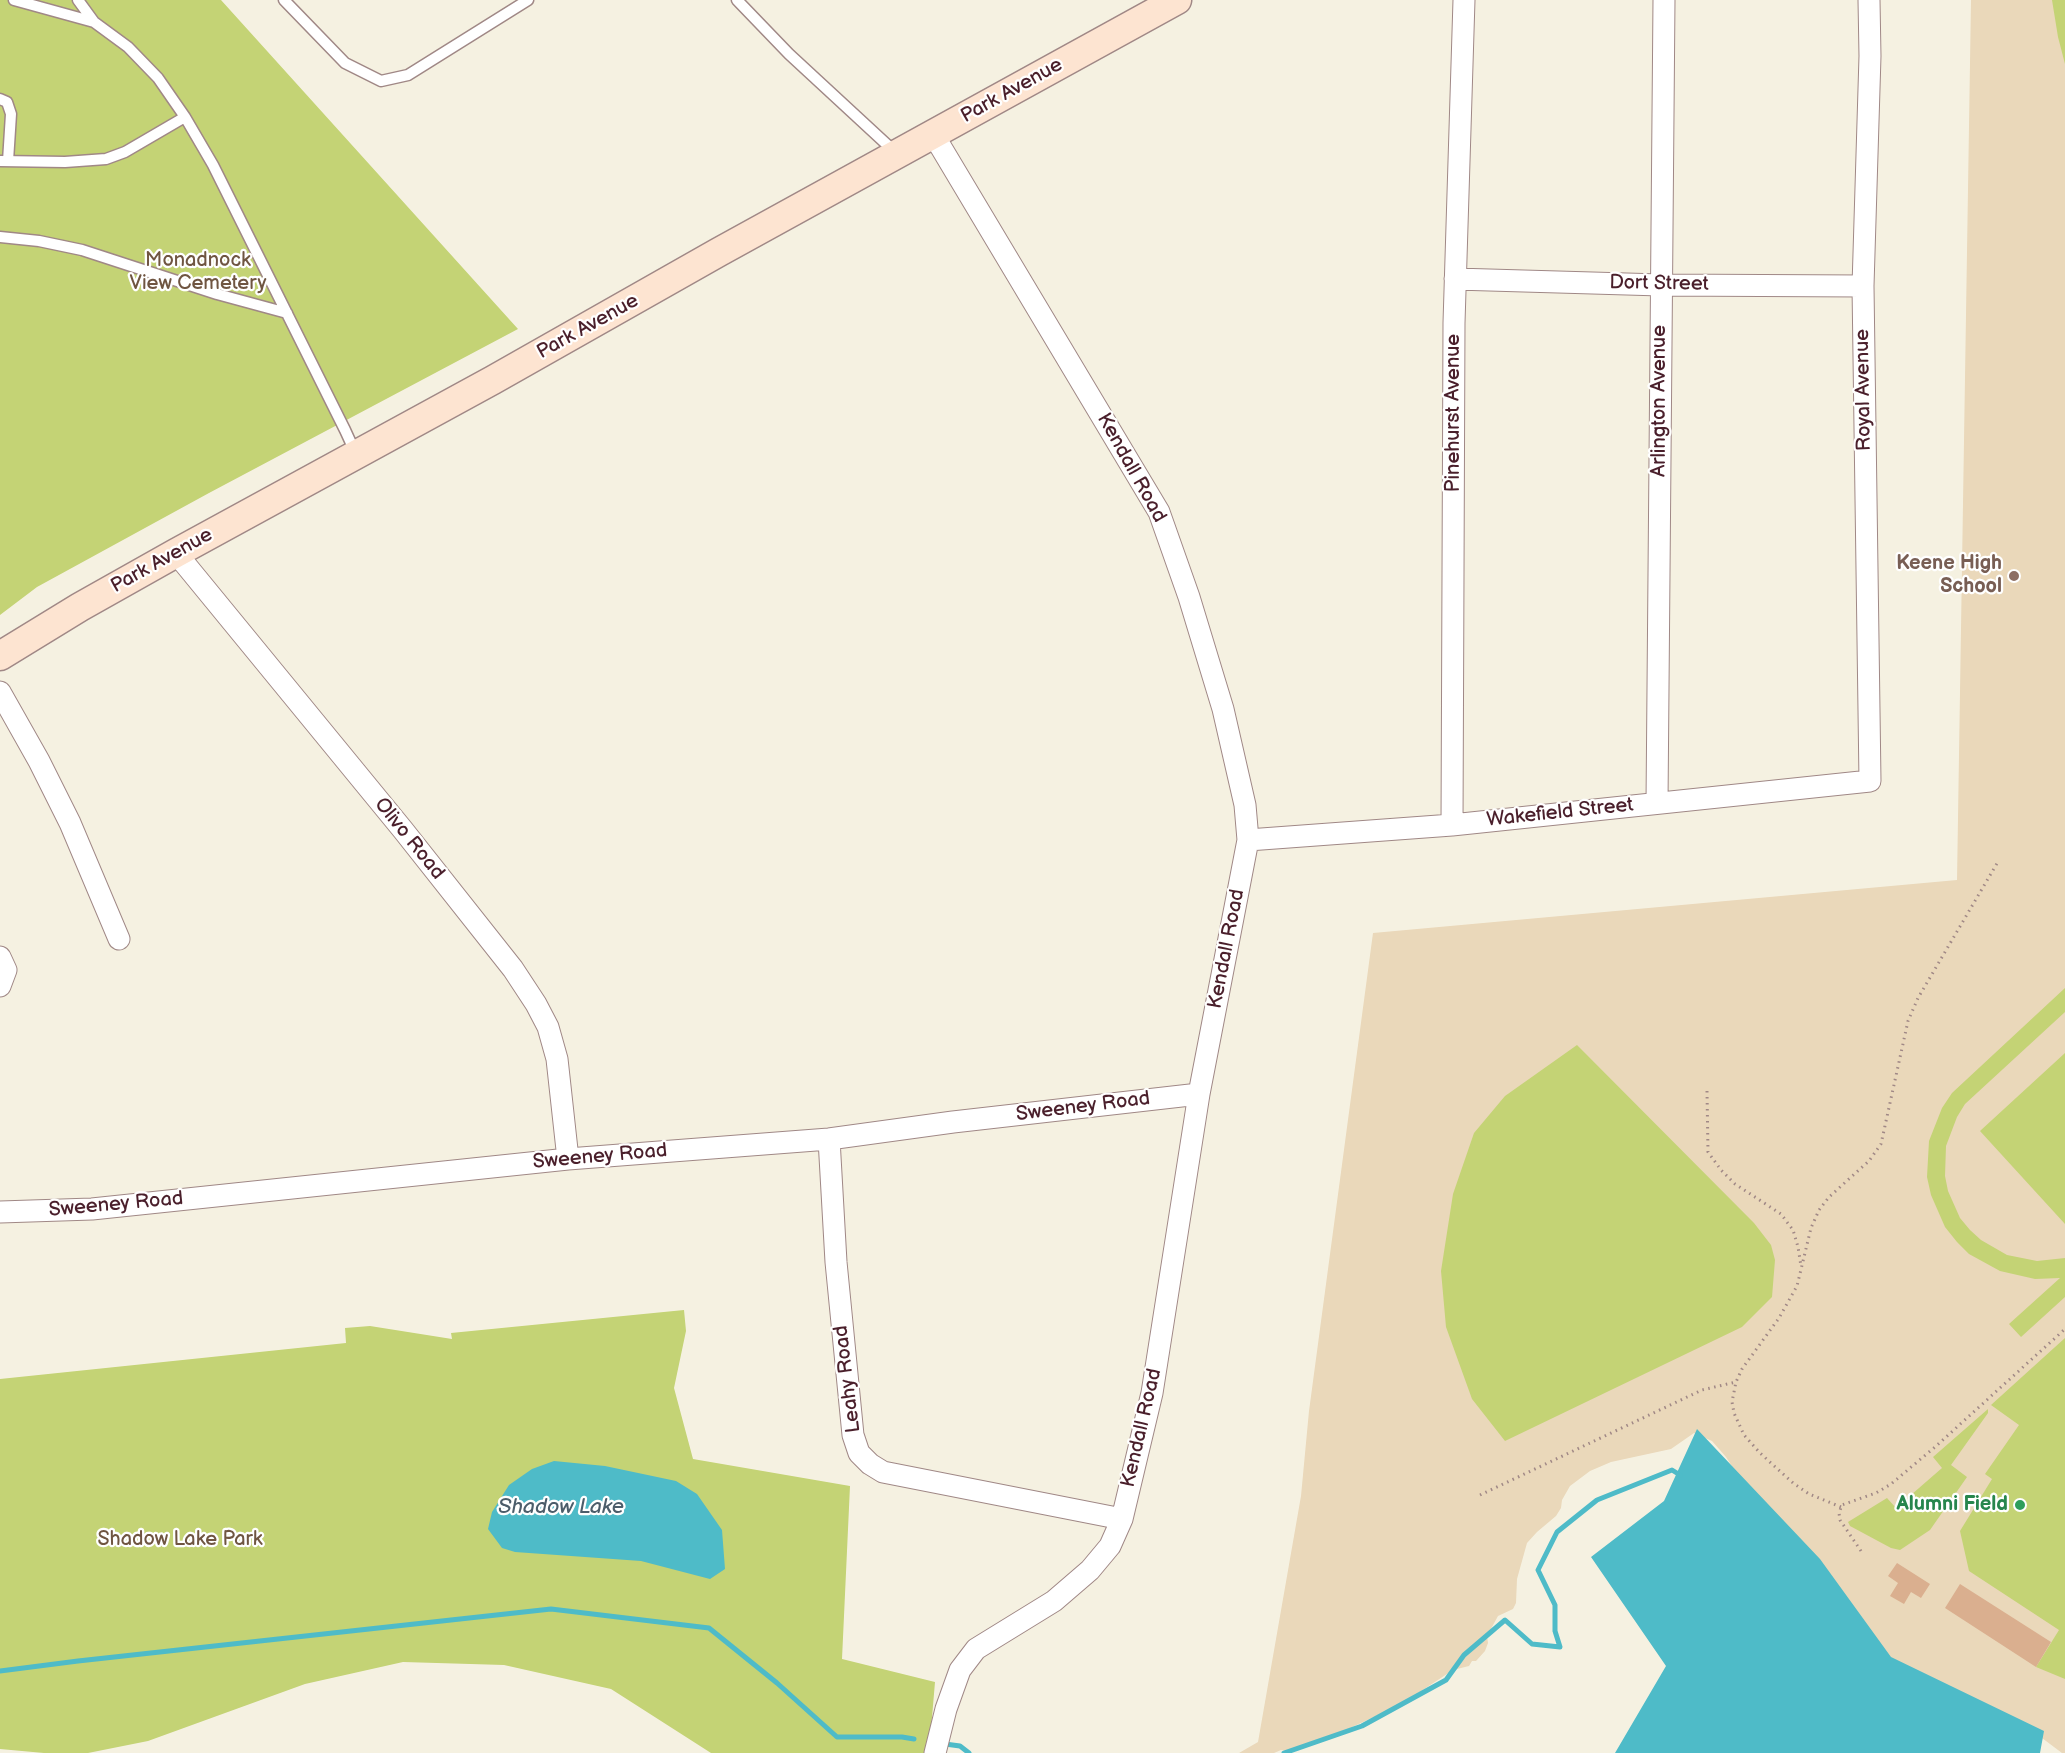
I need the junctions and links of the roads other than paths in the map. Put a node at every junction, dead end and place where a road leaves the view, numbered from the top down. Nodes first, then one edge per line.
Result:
1 (14, 0) edge
2 (78, 0) edge
3 (285, 0) edge
4 (528, 0) edge
5 (737, 0) edge
6 (1177, 0) edge
7 (1464, 0) edge
8 (1664, 0) edge
9 (1869, 0) edge
10 (94, 22) junction
11 (0, 99) edge
12 (185, 117) junction
13 (933, 134) junction
14 (898, 155) junction
15 (4, 161) edge
16 (0, 237) edge
17 (1455, 279) junction
18 (1661, 285) junction
19 (1863, 286) junction
20 (287, 313) junction
21 (356, 454) junction
22 (176, 554) junction
23 (0, 656) edge
24 (0, 692) edge
25 (1870, 781) joint
26 (1657, 803) junction
27 (1452, 825) junction
28 (1248, 840) junction
29 (119, 939) dead end
30 (0, 957) edge
31 (0, 986) edge
32 (1199, 1094) junction
33 (828, 1139) junction
34 (568, 1159) junction
35 (0, 1212) edge
36 (1122, 1519) junction
37 (935, 1753) edge

1 - 10 lane
2 - 10 lane
3 - 4 lane
5 - 14 lane
6 - 13 street, Park Avenue
7 - 17 street, Pinehurst Avenue
8 - 18 street, Arlington Avenue
9 - 19 street, Royal Avenue
10 - 12 lane
11 - 15 lane
12 - 15 lane
12 - 20 lane
13 - 14 street, Park Avenue
13 - 28 street, Kendall Road
14 - 21 street, Park Avenue
16 - 20 lane
17 - 18 street, Dort Street
17 - 27 street, Pinehurst Avenue
18 - 19 street, Dort Street
18 - 26 street, Arlington Avenue
19 - 25 street, Royal Avenue
20 - 21 lane
21 - 22 street, Park Avenue
22 - 23 street, Park Avenue
22 - 34 street, Olivo Road
24 - 29 street
25 - 26 street, Wakefield Street
26 - 27 street, Wakefield Street
27 - 28 street, Wakefield Street
28 - 32 street, Kendall Road
30 - 31 street
32 - 33 street, Sweeney Road
32 - 36 street, Kendall Road
33 - 34 street, Sweeney Road
33 - 36 street, Leahy Road
34 - 35 street, Sweeney Road
36 - 37 street, Kendall Road

